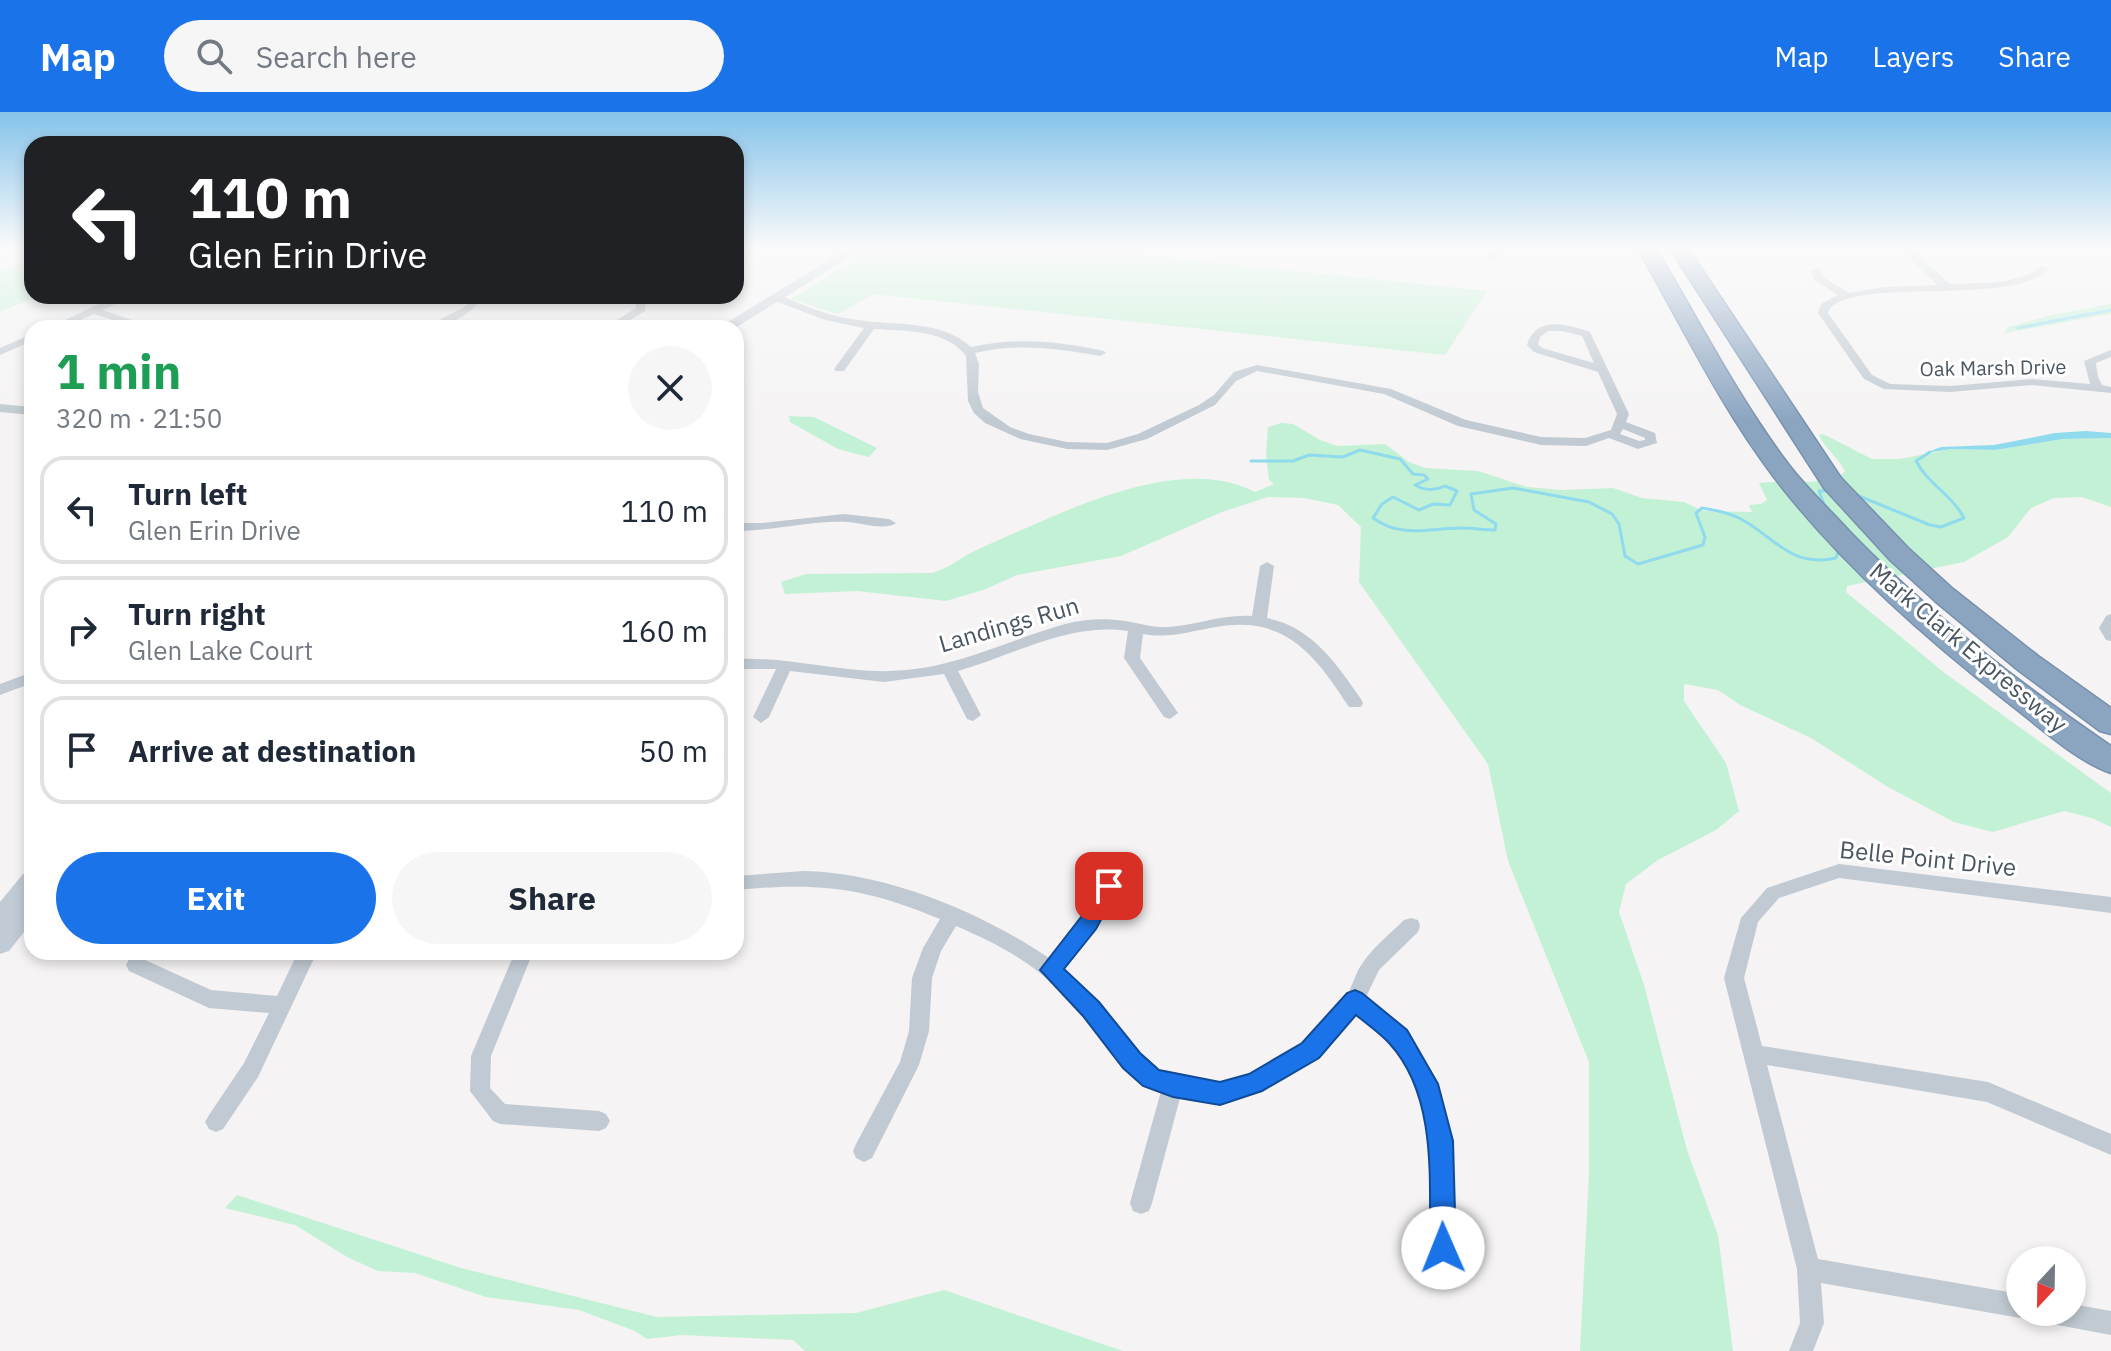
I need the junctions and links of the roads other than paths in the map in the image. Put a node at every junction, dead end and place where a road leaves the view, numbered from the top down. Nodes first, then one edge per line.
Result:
1 (105, 305) edge
2 (472, 305) edge
3 (641, 305) edge
4 (764, 305) edge
5 (778, 305) edge
6 (1681, 305) edge
7 (1715, 305) edge
8 (1827, 305) edge
9 (94, 310) junction
10 (71, 320) edge
11 (125, 320) edge
12 (445, 320) edge
13 (623, 320) edge
14 (738, 320) edge
15 (871, 326) junction
16 (24, 341) edge
17 (970, 351) junction
18 (0, 352) edge
19 (1100, 353) dead end
20 (2111, 353) edge
21 (840, 369) dead end
22 (1601, 369) junction
23 (2104, 389) edge
24 (0, 408) edge
25 (24, 410) edge
26 (1621, 424) junction
27 (1611, 435) junction
28 (889, 523) dead end
29 (744, 527) edge
30 (1267, 566) dead end
31 (2111, 619) edge
32 (1259, 620) junction
33 (1136, 629) junction
34 (2111, 636) edge
35 (744, 663) edge
36 (786, 664) junction
37 (950, 670) junction
38 (24, 680) edge
39 (0, 690) edge
40 (1355, 703) dead end
41 (1170, 713) dead end
42 (973, 715) dead end
43 (761, 717) dead end
44 (2111, 723) edge
45 (2111, 761) edge
46 (744, 882) edge
47 (1109, 886) dead end
48 (24, 891) edge
49 (2111, 905) edge
50 (24, 914) edge
51 (952, 916) junction
52 (0, 920) edge
53 (1411, 926) dead end
54 (0, 943) edge
55 (304, 960) edge
56 (521, 960) edge
57 (136, 965) dead end
58 (1051, 970) junction
59 (1355, 1000) junction
60 (282, 1005) junction
61 (1754, 1054) junction
62 (1173, 1086) junction
63 (599, 1121) dead end
64 (216, 1122) dead end
65 (2111, 1145) edge
66 (864, 1151) dead end
67 (1141, 1203) dead end
68 (1443, 1248) dead end
69 (1809, 1269) junction
70 (2006, 1304) edge
71 (2086, 1318) edge
72 (2111, 1323) edge
73 (1801, 1351) edge

1 - 9 street
2 - 12 street
3 - 13 street
4 - 14 main road
5 - 15 street
6 - 45 highway, Mark Clark Expressway
7 - 44 highway, Mark Clark Expressway
8 - 23 street, Oak Marsh Drive
9 - 10 street
9 - 11 street
15 - 17 street
15 - 21 street
16 - 18 street
17 - 19 street
17 - 27 street
20 - 23 street, Oak Marsh Drive
22 - 22 street
22 - 26 street
24 - 25 street
26 - 27 street
26 - 27 street
28 - 29 street
30 - 32 street
31 - 34 street
32 - 33 street, Landings Run
32 - 40 street, Landings Run
33 - 37 street, Landings Run
33 - 41 street
35 - 36 street, Landings Run
36 - 37 street, Landings Run
36 - 43 street
37 - 42 street
38 - 39 street
46 - 51 street
47 - 58 street
48 - 52 main road
49 - 61 street, Belle Point Drive
50 - 54 main road
51 - 58 street
51 - 66 street
53 - 59 street
55 - 60 street
56 - 63 street
57 - 60 street
58 - 62 street
59 - 62 street
59 - 68 street
60 - 64 street
61 - 65 street
61 - 69 street, Belle Point Drive
62 - 67 street
69 - 70 street
69 - 73 street, Belle Point Drive
71 - 72 street

